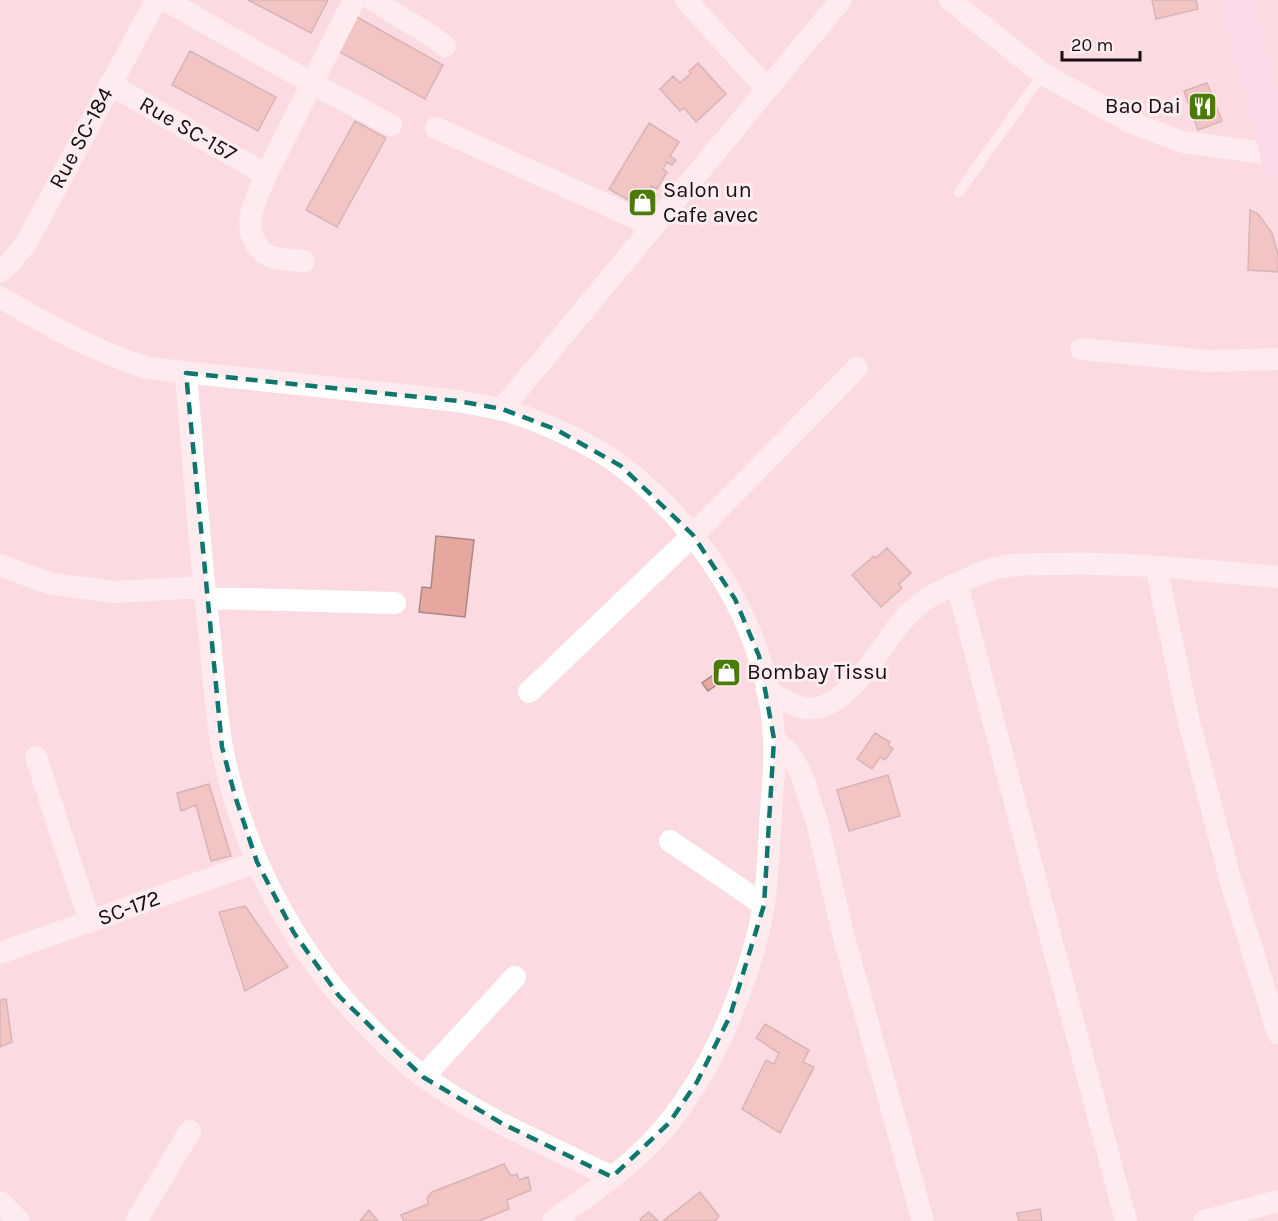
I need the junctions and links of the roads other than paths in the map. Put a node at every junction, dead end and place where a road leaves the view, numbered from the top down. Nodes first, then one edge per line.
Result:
1 (156, 0) edge
2 (165, 0) edge
3 (354, 0) edge
4 (373, 0) edge
5 (686, 0) edge
6 (841, 0) edge
7 (950, 0) edge
8 (1236, 0) edge
9 (445, 46) dead end
10 (1043, 74) junction
11 (110, 84) junction
12 (313, 84) junction
13 (767, 89) junction
14 (392, 125) dead end
15 (436, 128) dead end
16 (1278, 157) edge
17 (266, 174) junction
18 (959, 192) dead end
19 (653, 226) junction
20 (304, 261) dead end
21 (0, 272) edge
22 (0, 297) edge
23 (1081, 349) dead end
24 (1278, 359) edge
25 (857, 369) dead end
26 (186, 373) junction
27 (502, 409) junction
28 (693, 535) junction
29 (0, 565) edge
30 (1156, 567) junction
31 (1278, 577) edge
32 (957, 584) junction
33 (204, 593) junction
34 (395, 603) dead end
35 (767, 690) junction
36 (530, 692) dead end
37 (774, 739) junction
38 (36, 757) dead end
39 (670, 841) dead end
40 (257, 862) junction
41 (764, 905) junction
42 (90, 922) junction
43 (0, 953) edge
44 (515, 978) dead end
45 (1278, 1034) edge
46 (423, 1077) junction
47 (190, 1131) dead end
48 (612, 1177) junction
49 (0, 1202) edge
50 (1278, 1202) edge
51 (19, 1221) edge
52 (136, 1221) edge
53 (553, 1221) edge
54 (923, 1221) edge
55 (1126, 1221) edge
56 (1204, 1221) edge

1 - 11 street, Rue SC-184
2 - 12 street
3 - 12 street
4 - 9 street
5 - 13 street
6 - 13 street
7 - 10 street
8 - 16 street
10 - 16 street
10 - 18 lane
11 - 17 street, Rue SC-157
11 - 21 street, Rue SC-184
12 - 14 street
12 - 17 street
13 - 19 street
15 - 19 street
17 - 20 street
19 - 27 street
22 - 26 street
23 - 24 street
25 - 28 street
26 - 27 street
26 - 33 street
27 - 28 street
28 - 35 street
28 - 36 street
29 - 33 street
30 - 31 street
30 - 32 street
30 - 45 street
32 - 35 street
32 - 55 street
33 - 34 street
33 - 40 street
35 - 37 street
37 - 41 street
37 - 54 street
38 - 42 street
39 - 41 street
40 - 42 street, SC-172
40 - 46 street
41 - 48 street
42 - 43 street, SC-172
44 - 46 street
46 - 48 street
47 - 52 street
48 - 53 street
49 - 51 street
50 - 56 street

